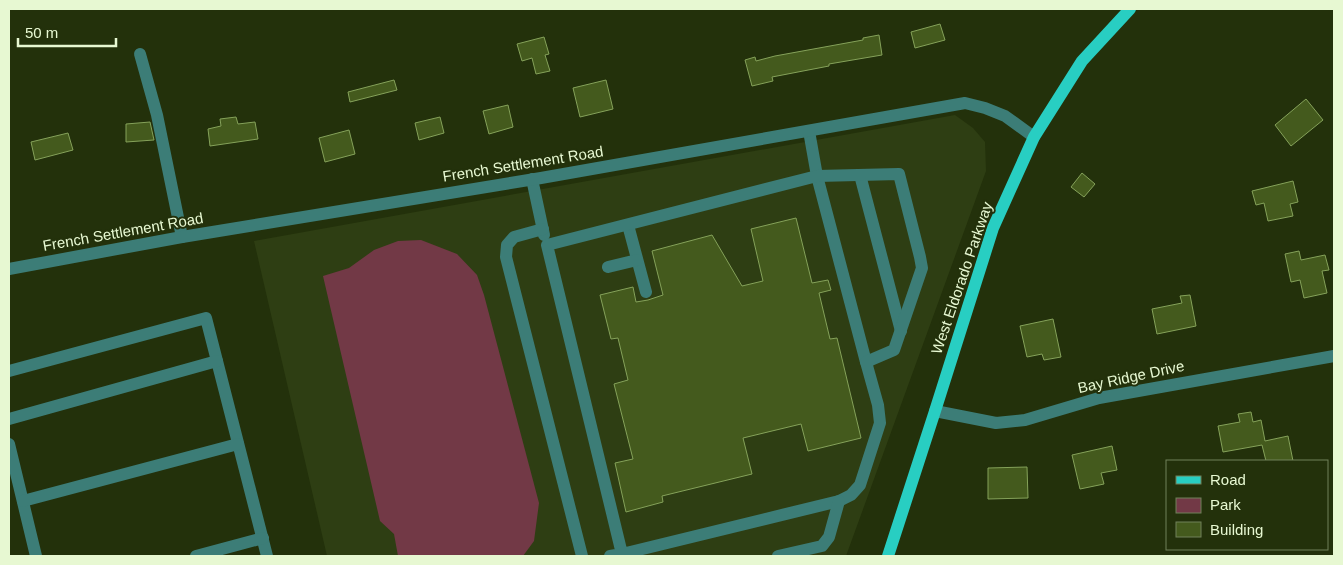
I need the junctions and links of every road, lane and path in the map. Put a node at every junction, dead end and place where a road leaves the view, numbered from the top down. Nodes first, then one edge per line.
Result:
1 (1130, 9) edge
2 (140, 54) dead end
3 (809, 131) junction
4 (1034, 137) junction
5 (860, 175) junction
6 (817, 176) junction
7 (532, 179) junction
8 (628, 224) junction
9 (543, 229) junction
10 (182, 237) junction
11 (547, 246) junction
12 (638, 260) junction
13 (608, 267) dead end
14 (9, 269) edge
15 (646, 292) dead end
16 (901, 331) junction
17 (1334, 356) edge
18 (217, 361) junction
19 (866, 362) junction
20 (9, 371) edge
21 (935, 412) junction
22 (9, 419) edge
23 (9, 444) edge
24 (238, 444) junction
25 (23, 501) junction
26 (839, 501) junction
27 (263, 538) junction
28 (618, 555) edge
29 (36, 556) edge
30 (196, 556) edge
31 (267, 556) edge
32 (582, 556) edge
33 (778, 556) edge
34 (888, 556) edge

1 - 4 main road, West Eldorado Parkway
2 - 10 street
3 - 4 street, French Settlement Road
3 - 6 street
3 - 7 street, French Settlement Road
4 - 21 main road, West Eldorado Parkway
5 - 6 street
5 - 16 street
5 - 16 street
6 - 8 street
6 - 19 street
7 - 9 street
7 - 10 street, French Settlement Road
8 - 11 street
8 - 12 street
9 - 11 street
9 - 32 street
10 - 14 street, French Settlement Road
11 - 28 street
12 - 13 street
12 - 15 street
16 - 19 street
17 - 21 street, Bay Ridge Drive
18 - 20 street
18 - 22 street
18 - 24 street
19 - 26 street
21 - 34 main road, West Eldorado Parkway
23 - 25 street
24 - 25 street
24 - 27 street
25 - 29 street
26 - 28 street
26 - 33 street
27 - 30 street
27 - 31 street

